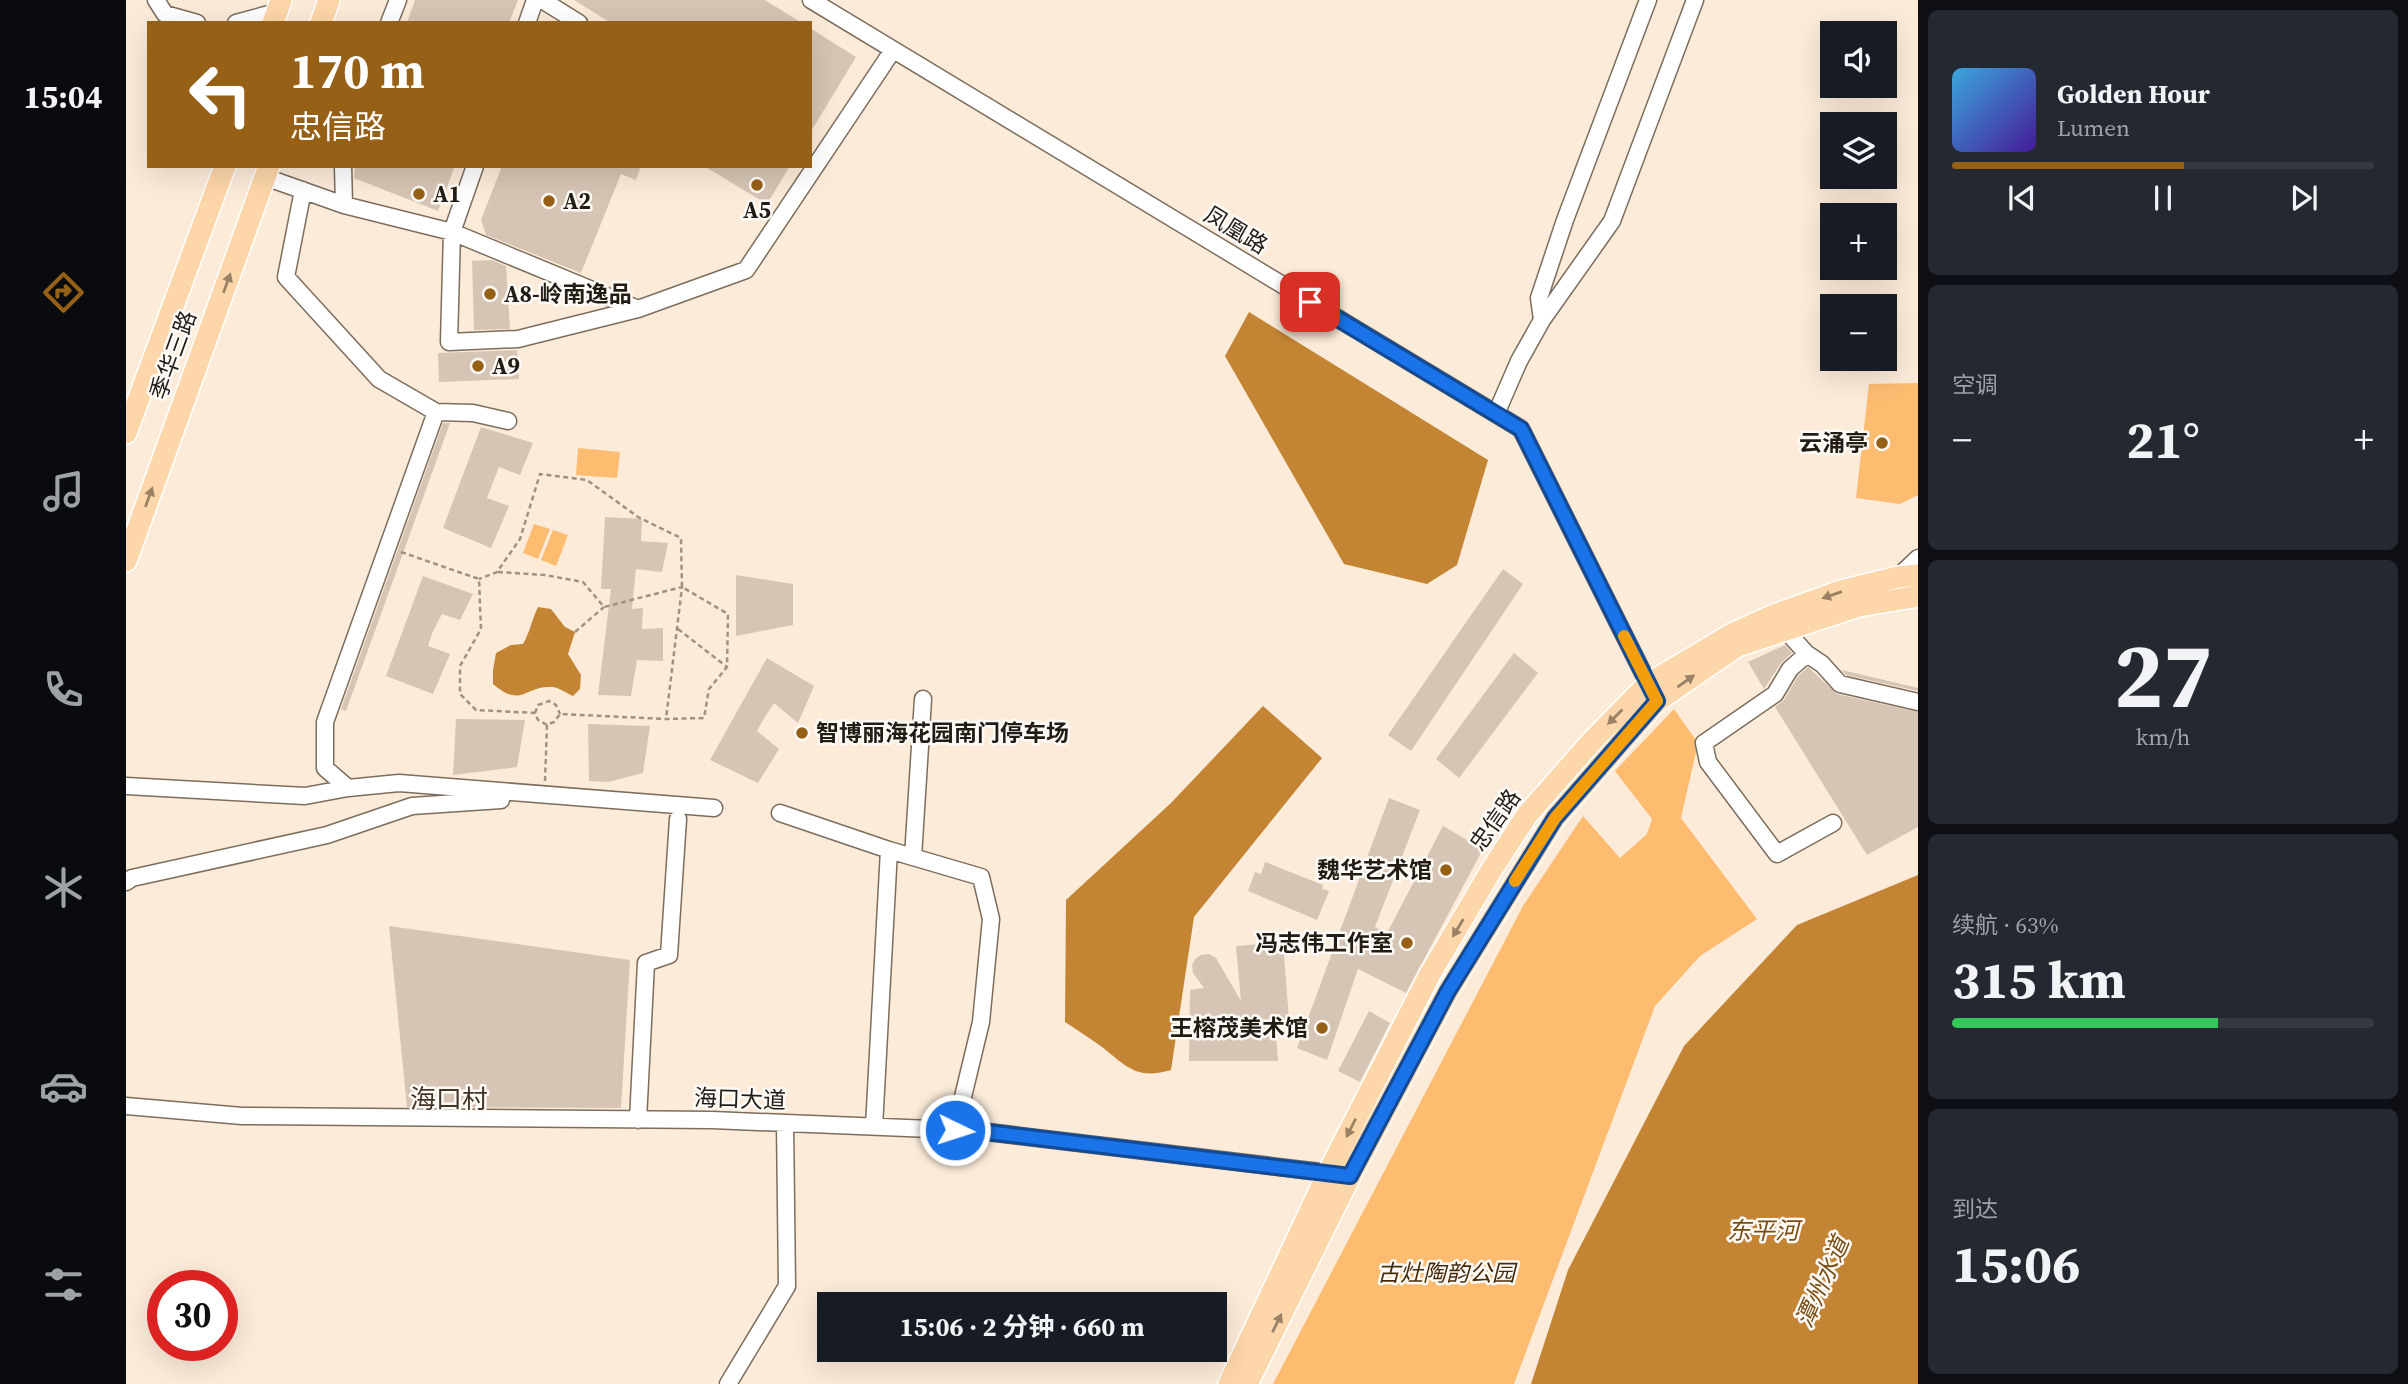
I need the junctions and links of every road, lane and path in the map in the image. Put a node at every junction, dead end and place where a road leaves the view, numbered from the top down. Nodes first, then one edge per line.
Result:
1 (156, 0) edge
2 (329, 0) edge
3 (398, 0) edge
4 (535, 0) edge
5 (541, 0) edge
6 (811, 0) edge
7 (1648, 0) edge
8 (1695, 0) edge
9 (277, 12) edge
10 (191, 21) edge
11 (243, 21) edge
12 (322, 21) edge
13 (390, 21) edge
14 (528, 21) edge
15 (576, 21) edge
16 (893, 50) junction
17 (813, 163) edge
18 (224, 168) edge
19 (343, 168) edge
20 (474, 168) edge
21 (810, 168) edge
22 (267, 171) edge
23 (303, 190) junction
24 (344, 205) junction
25 (452, 232) junction
26 (638, 309) junction
27 (1542, 320) junction
28 (436, 412) junction
29 (1496, 414) junction
30 (508, 421) dead end
31 (126, 433) edge
32 (388, 548) junction
33 (1918, 558) edge
34 (126, 561) edge
35 (497, 572) junction
36 (1908, 576) edge
37 (480, 579) junction
38 (682, 587) junction
39 (1918, 596) edge
40 (604, 607) junction
41 (1779, 623) junction
42 (678, 629) junction
43 (575, 632) dead end
44 (1807, 654) junction
45 (727, 667) junction
46 (1653, 692) junction
47 (923, 699) dead end
48 (1918, 702) edge
49 (535, 713) junction
50 (560, 714) junction
51 (666, 719) junction
52 (547, 725) junction
53 (126, 786) edge
54 (348, 788) junction
55 (544, 794) junction
56 (676, 806) junction
57 (715, 808) dead end
58 (653, 812) dead end
59 (780, 813) dead end
60 (1833, 823) dead end
61 (889, 850) junction
62 (913, 857) junction
63 (126, 882) edge
64 (126, 1105) edge
65 (638, 1120) junction
66 (785, 1123) junction
67 (874, 1127) junction
68 (955, 1130) junction
69 (1328, 1173) junction
70 (1350, 1176) junction
71 (728, 1384) edge
72 (1230, 1384) edge
73 (1247, 1384) edge

1 - 10 street
2 - 12 main road
3 - 13 street
4 - 14 street
5 - 15 street
6 - 16 street, 凤凰路
7 - 27 street
8 - 27 street
9 - 11 street
16 - 17 street
16 - 29 street, 凤凰路
18 - 31 main road, 季华三路
19 - 24 street
20 - 25 street
21 - 26 street
22 - 23 street
34 -> 22 main road, 季华三路
23 - 24 street
23 - 28 street
24 - 25 street
25 - 26 street
25 - 26 street
27 - 29 street
28 - 30 street
28 - 32 street
29 - 46 street, 凤凰路
32 - 37 path
32 - 54 street
33 - 36 street
35 - 37 path
35 - 38 path
35 - 40 path
36 -> 41 main road, 忠信路
37 - 49 path
38 - 40 path
38 - 42 path
38 - 45 path
39 - 41 main road, 忠信路
40 - 43 path
41 - 44 street
41 - 46 main road, 忠信路
42 - 45 path
42 - 51 path
44 - 48 street
44 - 60 street
45 - 51 path
46 -> 69 main road, 忠信路
46 - 70 main road, 忠信路
47 - 62 street
49 - 50 path
49 - 52 path
50 - 51 path
50 - 52 path
52 - 55 path
53 - 54 street
54 - 55 street
55 - 56 street
56 - 57 street
56 - 65 street
58 - 63 street
59 - 61 street
61 - 62 street
61 - 67 street
62 - 68 street
64 - 65 street, 海口大道
65 - 66 street, 海口大道
66 - 67 street, 海口大道
66 - 71 street
67 - 68 street, 海口大道
68 - 69 street, 海口大道
69 - 70 street, 海口大道
69 - 72 main road, 忠信路
73 -> 70 main road, 忠信路

